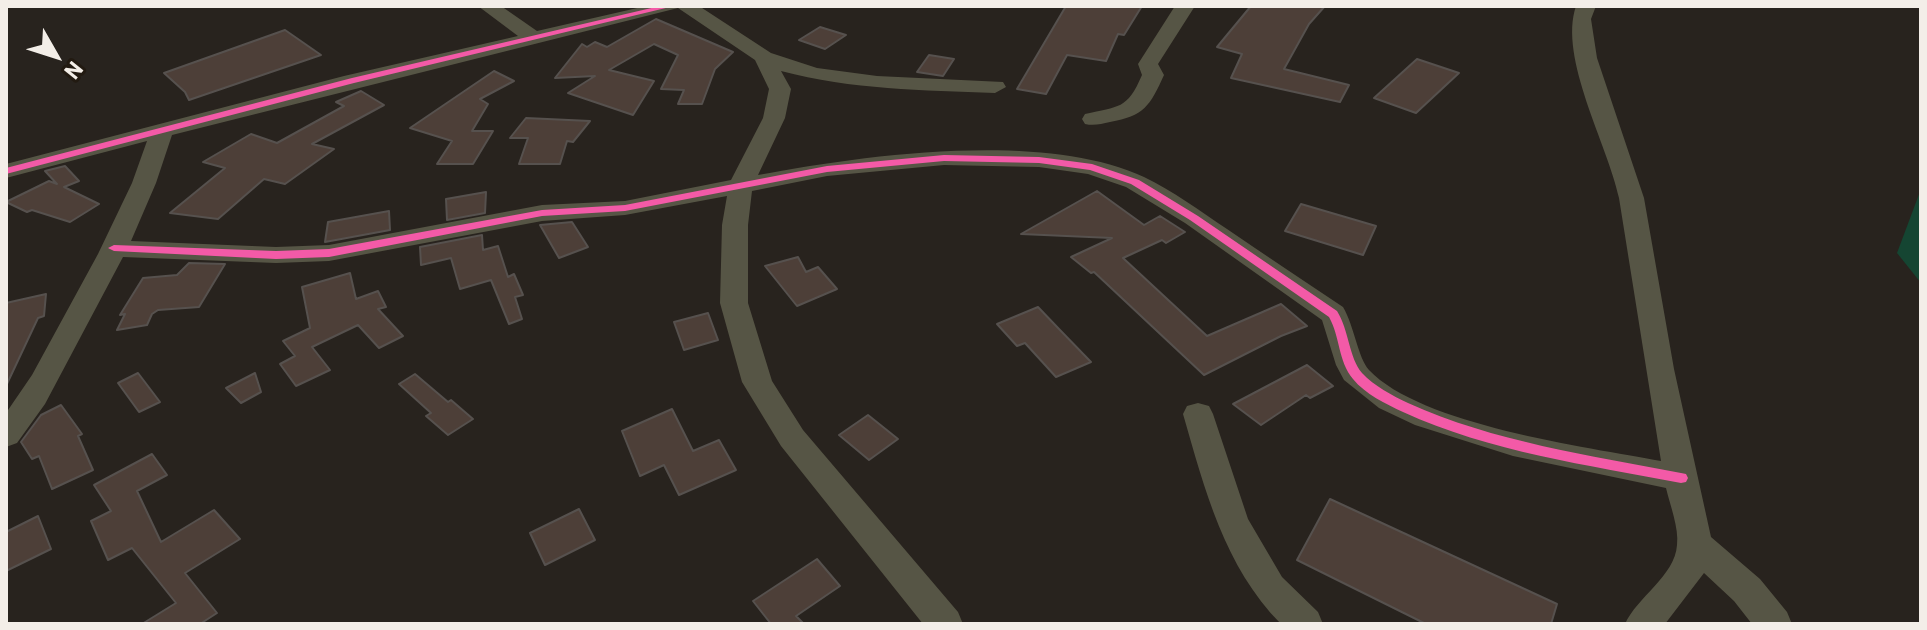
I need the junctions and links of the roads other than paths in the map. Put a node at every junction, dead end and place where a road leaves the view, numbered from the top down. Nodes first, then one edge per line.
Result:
1 (488, 6) edge
2 (670, 6) edge
3 (686, 6) edge
4 (1586, 6) edge
5 (1179, 7) edge
6 (532, 37) junction
7 (763, 56) junction
8 (995, 87) dead end
9 (1093, 119) dead end
10 (162, 131) junction
11 (6, 171) edge
12 (741, 185) junction
13 (114, 248) junction
14 (1198, 414) dead end
15 (6, 435) edge
16 (1681, 478) junction
17 (1695, 544) junction
18 (945, 624) edge
19 (1305, 624) edge
20 (1643, 624) edge
21 (1774, 624) edge

1 - 6 street
2 - 6 street
3 - 7 street
4 - 16 street
5 - 9 street
6 - 10 street
7 - 8 street
7 - 12 street
10 - 11 street
10 - 13 street
12 - 13 street
12 - 16 street
12 - 18 street
13 - 15 street
14 - 19 street
16 - 17 street
17 - 20 street
17 - 21 street

